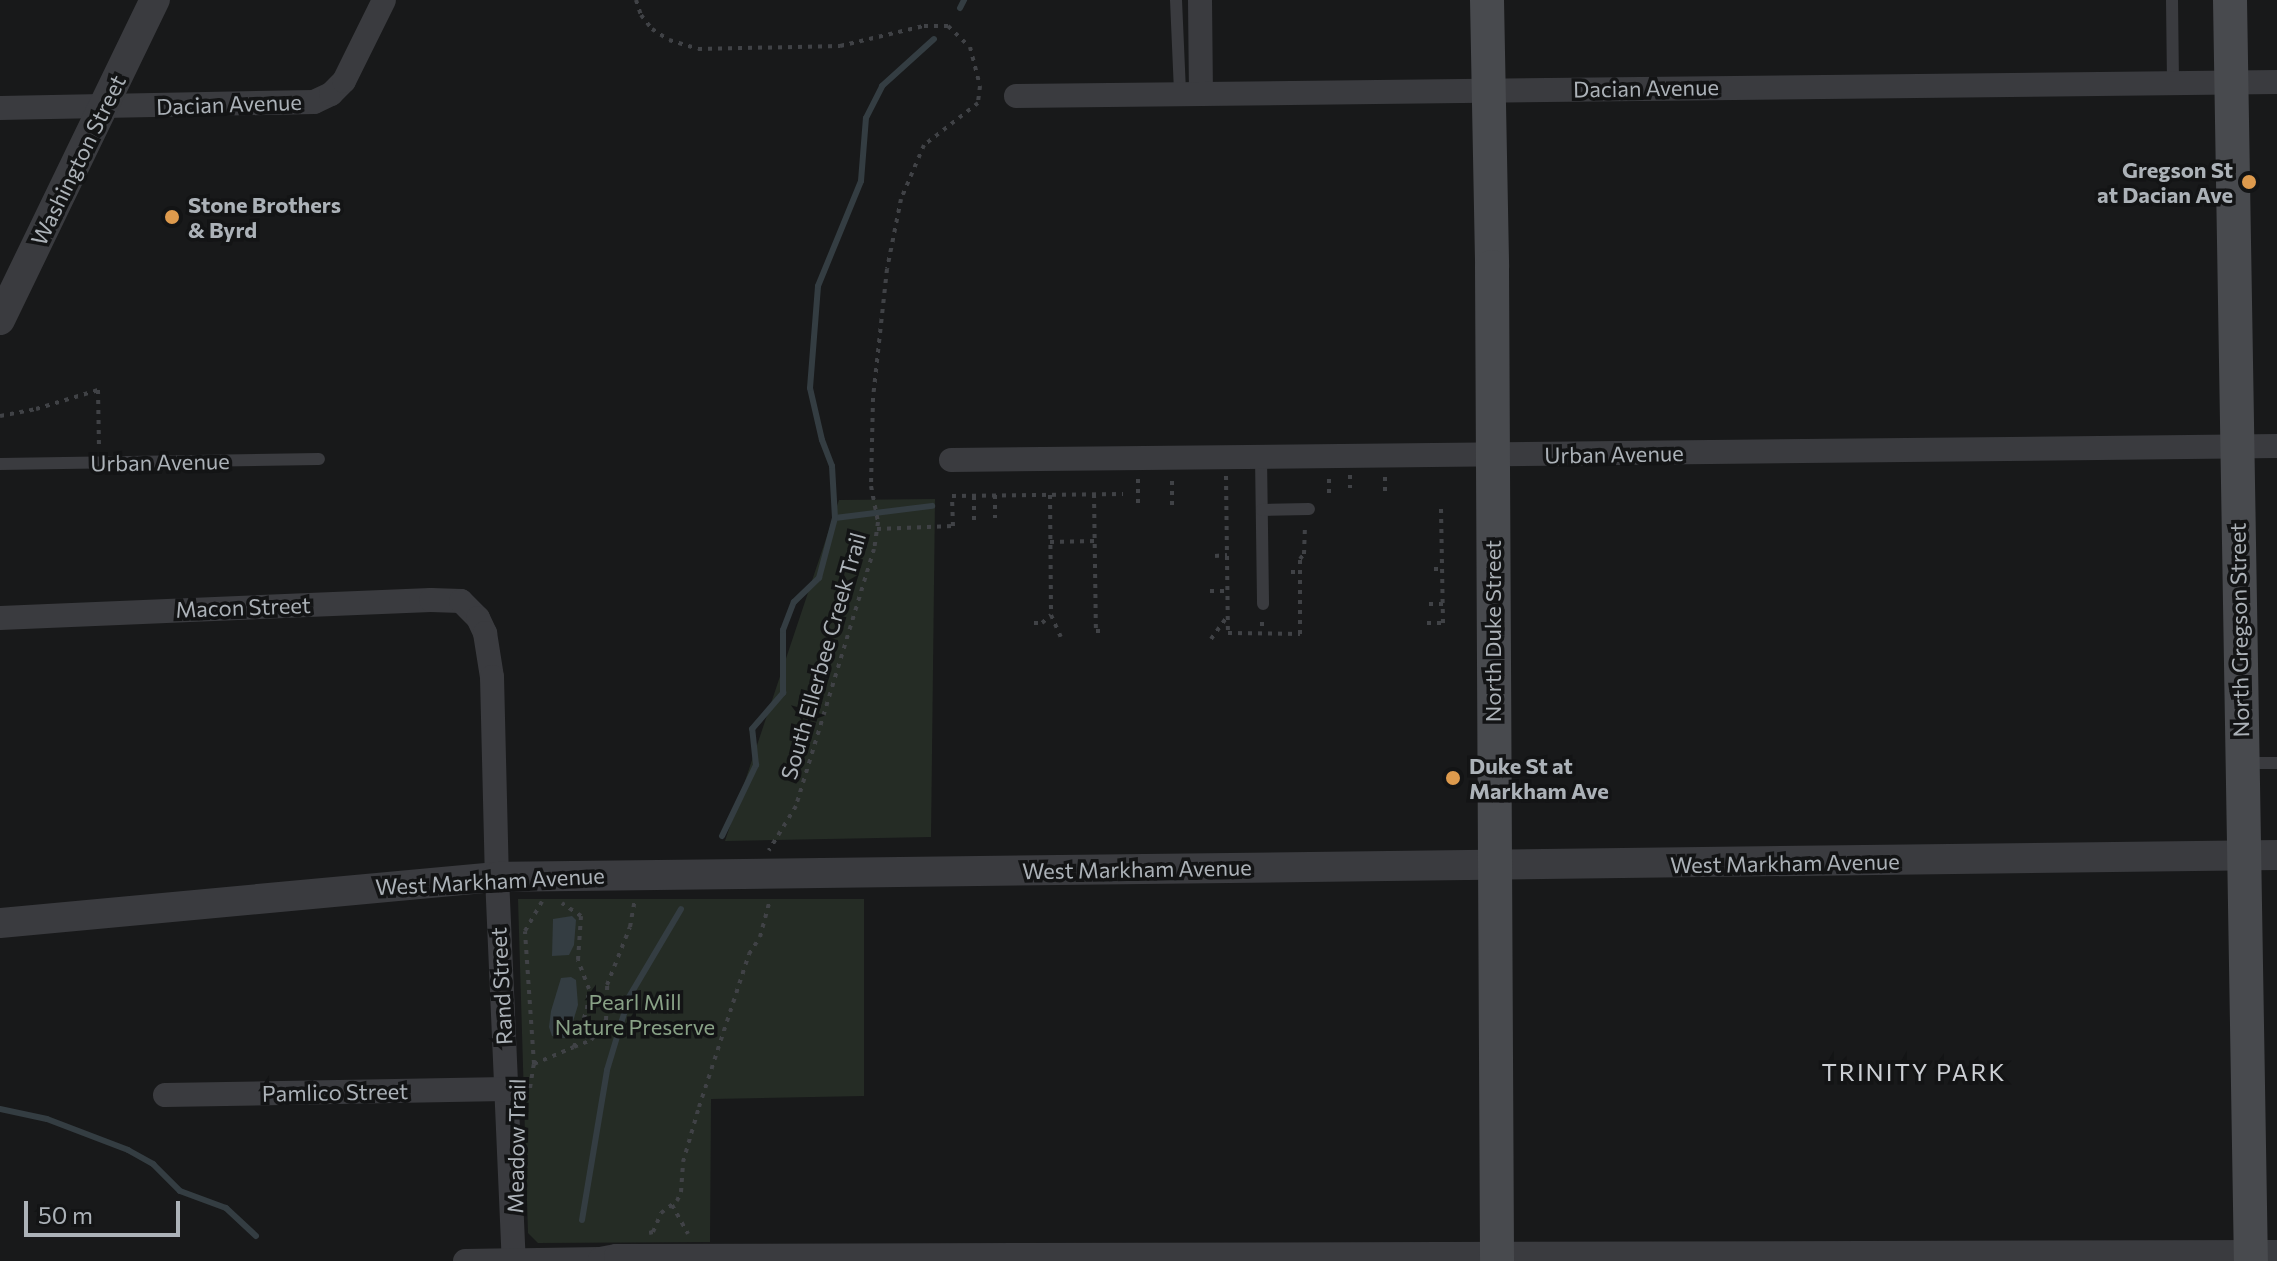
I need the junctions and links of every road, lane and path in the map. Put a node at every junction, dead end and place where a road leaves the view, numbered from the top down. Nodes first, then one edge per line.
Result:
1 (155, 0) edge
2 (384, 0) edge
3 (636, 0) edge
4 (1176, 0) edge
5 (1200, 0) edge
6 (1487, 0) edge
7 (2172, 0) edge
8 (2230, 0) edge
9 (2277, 82) edge
10 (2173, 83) junction
11 (2230, 83) junction
12 (1489, 89) junction
13 (1190, 92) junction
14 (1016, 96) dead end
15 (0, 108) edge
16 (104, 108) junction
17 (0, 320) edge
18 (0, 416) edge
19 (2237, 445) junction
20 (2277, 446) edge
21 (99, 449) dead end
22 (1491, 455) junction
23 (1261, 457) junction
24 (319, 459) dead end
25 (951, 460) dead end
26 (0, 464) edge
27 (1328, 468) dead end
28 (1226, 470) dead end
29 (1138, 471) dead end
30 (1172, 471) dead end
31 (1329, 493) dead end
32 (1094, 494) junction
33 (1123, 494) dead end
34 (995, 495) junction
35 (1050, 495) junction
36 (974, 496) junction
37 (1138, 503) dead end
38 (1172, 505) dead end
39 (1441, 509) dead end
40 (1262, 510) junction
41 (1307, 514) joint
42 (995, 518) dead end
43 (974, 520) dead end
44 (877, 529) junction
45 (1095, 541) junction
46 (1050, 542) junction
47 (1227, 555) junction
48 (1215, 556) dead end
49 (1434, 569) dead end
50 (1442, 569) junction
51 (1291, 572) dead end
52 (1300, 572) junction
53 (1210, 591) dead end
54 (1228, 591) junction
55 (1263, 604) dead end
56 (1429, 604) dead end
57 (1443, 604) junction
58 (1051, 615) junction
59 (1228, 616) junction
60 (0, 618) edge
61 (478, 618) joint
62 (1262, 622) dead end
63 (1034, 623) dead end
64 (1427, 623) dead end
65 (1103, 631) dead end
66 (1262, 632) junction
67 (1061, 637) dead end
68 (1211, 639) dead end
69 (2241, 763) junction
70 (2277, 763) edge
71 (769, 852) dead end
72 (2242, 854) junction
73 (2277, 855) edge
74 (1497, 865) junction
75 (497, 877) junction
76 (771, 894) dead end
77 (635, 899) dead end
78 (548, 901) dead end
79 (556, 902) dead end
80 (0, 923) edge
81 (574, 1047) junction
82 (534, 1064) junction
83 (518, 1090) junction
84 (165, 1095) dead end
85 (672, 1205) junction
86 (640, 1234) dead end
87 (696, 1240) dead end
88 (2259, 1255) edge
89 (1497, 1257) edge
90 (789, 1258) edge
91 (514, 1260) edge
92 (465, 1261) edge

1 - 16 street, Washington Street
2 - 16 street, Dacian Avenue
3 - 44 path, South Ellerbee Creek Trail
4 - 13 lane
5 - 13 street
6 - 12 main road, North Duke Street
7 - 10 lane
8 - 11 main road, North Gregson Street
9 - 11 street, Dacian Avenue
10 - 11 street, Dacian Avenue
10 - 12 street, Dacian Avenue
11 - 19 main road, North Gregson Street
12 - 13 street, Dacian Avenue
12 - 22 main road, North Duke Street
13 - 14 street, Dacian Avenue
15 - 16 street, Dacian Avenue
16 - 17 street, Washington Street
18 - 21 path
19 - 20 street, Urban Avenue
19 - 22 street, Urban Avenue
19 - 69 main road, North Gregson Street
22 - 23 street, Urban Avenue
22 - 74 main road, North Duke Street
23 - 25 street, Urban Avenue
23 - 40 lane
24 - 26 lane, Urban Avenue
27 - 31 path
28 - 47 path
29 - 37 path
30 - 38 path
32 - 33 path
32 - 35 path
32 - 45 path
34 - 35 path
34 - 36 path
34 - 42 path
35 - 46 path
36 - 43 path
36 - 44 path
39 - 50 path
40 - 41 lane
40 - 55 lane
41 - 52 path
44 - 71 path, South Ellerbee Creek Trail
45 - 46 path
45 - 65 path
46 - 58 path
47 - 48 path
47 - 54 path
49 - 50 path
50 - 57 path
51 - 52 path
52 - 66 path
53 - 54 path
54 - 59 path
56 - 57 path
57 - 64 path
58 - 63 path
58 - 67 path
59 - 66 path
59 - 68 path
60 - 61 street, Macon Street
61 - 75 street, Rand Street
62 - 66 path
69 - 70 lane
69 - 72 main road, North Gregson Street
72 - 73 street, West Markham Avenue
72 - 74 street, West Markham Avenue
72 - 88 main road, North Gregson Street
74 - 75 street, West Markham Avenue
74 - 89 main road, North Duke Street
75 - 80 street, West Markham Avenue
75 - 83 street, Rand Street
76 - 85 path
77 - 81 path, Meadow Trail
78 - 82 path, Meadow Trail
79 - 81 path
81 - 82 path, Meadow Trail
82 - 83 path, Meadow Trail
83 - 84 street, Pamlico Street
83 - 91 street, Rand Street
85 - 86 path
85 - 87 path
88 - 89 street
89 - 90 street
90 - 91 street
91 - 92 street

